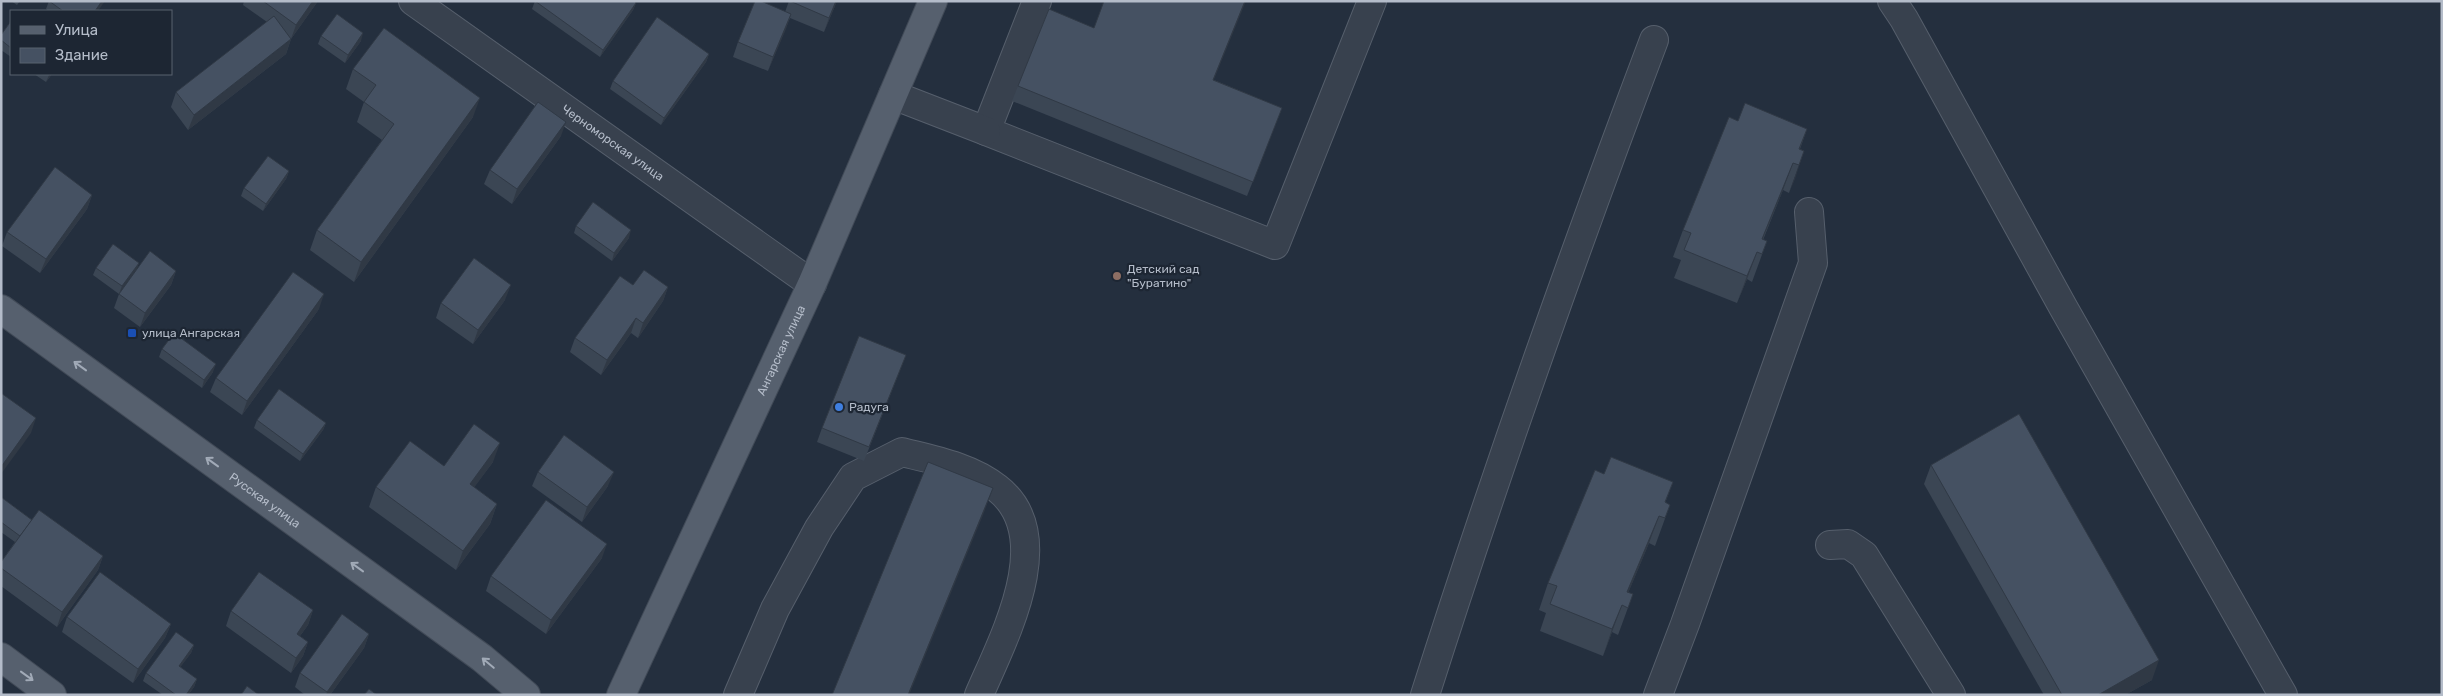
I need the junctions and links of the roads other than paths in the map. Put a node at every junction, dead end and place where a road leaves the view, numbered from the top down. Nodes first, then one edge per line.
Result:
1 (412, 1) edge
2 (932, 1) edge
3 (1037, 1) edge
4 (1372, 1) edge
5 (1892, 1) edge
6 (1654, 40) dead end
7 (893, 95) junction
8 (986, 131) junction
9 (1809, 212) dead end
10 (812, 284) junction
11 (1, 309) edge
12 (1830, 545) dead end
13 (1, 657) edge
14 (620, 691) edge
15 (52, 695) edge
16 (526, 695) edge
17 (738, 695) edge
18 (979, 695) edge
19 (1425, 695) edge
20 (1658, 695) edge
21 (1951, 695) edge
22 (2283, 695) edge

1 - 10 street, Черноморская улица
2 - 7 main road, Ангарская улица
3 - 8 street
4 - 8 street
5 - 22 street
6 - 19 street
7 - 8 street
7 - 10 main road, Ангарская улица
9 - 20 street
10 - 14 main road, Ангарская улица
16 -> 11 main road, Русская улица
12 - 21 street
13 -> 15 main road
17 - 18 street

